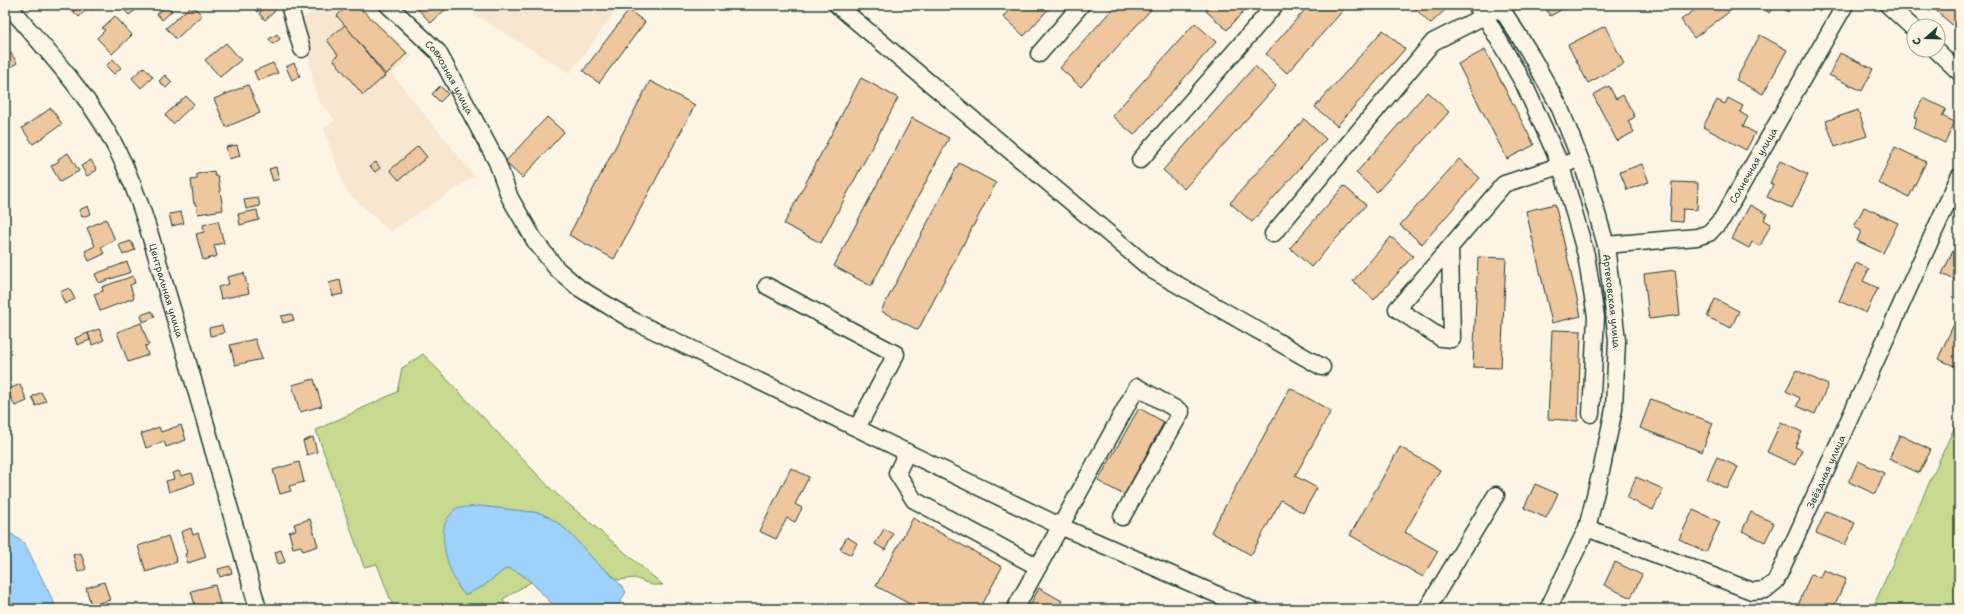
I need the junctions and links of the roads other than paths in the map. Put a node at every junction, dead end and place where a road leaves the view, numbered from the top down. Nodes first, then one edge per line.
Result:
1 (8, 5) edge
2 (289, 5) edge
3 (388, 5) edge
4 (837, 5) edge
5 (1081, 5) edge
6 (1275, 5) edge
7 (1846, 5) edge
8 (1888, 5) edge
9 (1500, 6) edge
10 (1481, 10) edge
11 (1906, 22) edge
12 (302, 49) dead end
13 (1039, 54) dead end
14 (1945, 58) edge
15 (1959, 70) edge
16 (1580, 159) junction
17 (1140, 160) dead end
18 (1561, 166) junction
19 (1959, 177) edge
20 (1273, 234) dead end
21 (1606, 245) junction
22 (1450, 247) junction
23 (766, 286) dead end
24 (1614, 316) junction
25 (1596, 317) junction
26 (1322, 367) dead end
27 (1592, 414) dead end
28 (857, 428) junction
29 (907, 452) junction
30 (1496, 495) dead end
31 (1122, 517) dead end
32 (1060, 526) junction
33 (1587, 528) junction
34 (1038, 567) junction
35 (258, 609) edge
36 (1015, 609) edge
37 (1250, 609) edge
38 (1427, 609) edge
39 (1548, 609) edge

1 - 35 street, Центральная улица
2 - 12 street
3 - 28 street, Совхозная улица
4 - 26 street
5 - 13 street
6 - 17 street
7 - 21 street, Солнечная улица
8 - 11 street
9 - 10 street
9 - 16 street, Артековская улица
10 - 18 street
10 - 20 street
14 - 15 street
16 - 18 street
16 - 21 street, Артековская улица
18 - 22 street
18 - 25 street
19 - 33 street, Звёздная улица
21 - 24 street, Артековская улица
22 - 22 street
23 - 28 street
24 - 25 street
24 - 33 street, Артековская улица
25 - 27 street
28 - 29 street, Совхозная улица
29 - 32 street, Совхозная улица
29 - 34 street
30 - 38 street
31 - 32 street
32 - 34 street
32 - 37 street, Совхозная улица
33 - 39 street, Артековская улица
34 - 36 street

